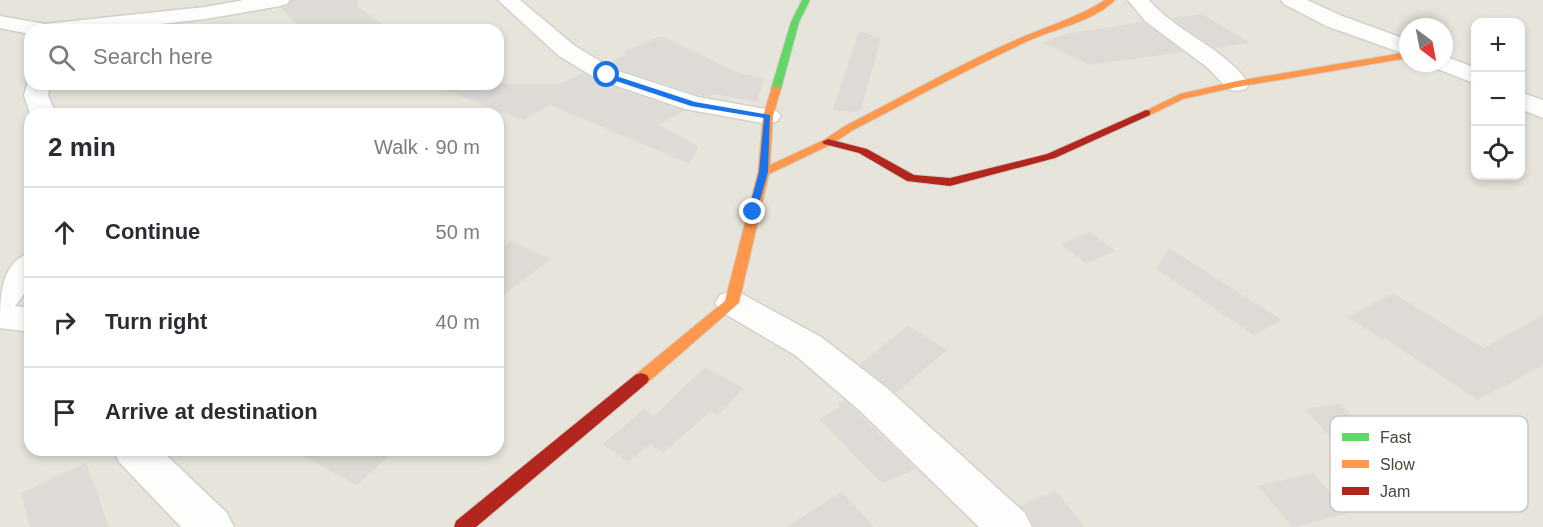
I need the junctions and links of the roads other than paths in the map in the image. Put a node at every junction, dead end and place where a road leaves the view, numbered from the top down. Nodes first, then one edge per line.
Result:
1 (280, 0) edge
2 (508, 0) edge
3 (806, 0) edge
4 (1111, 0) edge
5 (1138, 0) edge
6 (1291, 0) edge
7 (0, 22) edge
8 (101, 24) edge
9 (24, 26) edge
10 (1399, 45) edge
11 (1399, 57) edge
12 (1453, 67) edge
13 (1471, 75) edge
14 (1238, 84) junction
15 (37, 90) edge
16 (1525, 101) edge
17 (41, 108) edge
18 (1543, 110) edge
19 (768, 116) junction
20 (828, 142) junction
21 (764, 172) junction
22 (24, 271) edge
23 (0, 302) edge
24 (732, 303) junction
25 (0, 316) edge
26 (24, 319) edge
27 (140, 456) edge
28 (211, 527) edge
29 (463, 527) edge
30 (1009, 527) edge

1 - 8 street
2 - 19 street
3 - 19 street
4 - 20 street
5 - 14 street
6 - 10 street
7 - 9 street
11 - 14 street
12 - 13 street
14 - 20 street
15 - 17 street
16 - 18 street
19 - 21 street
20 - 21 street
21 - 24 street
22 - 23 street
24 - 29 street
24 - 30 street
25 - 26 street
27 - 28 street

